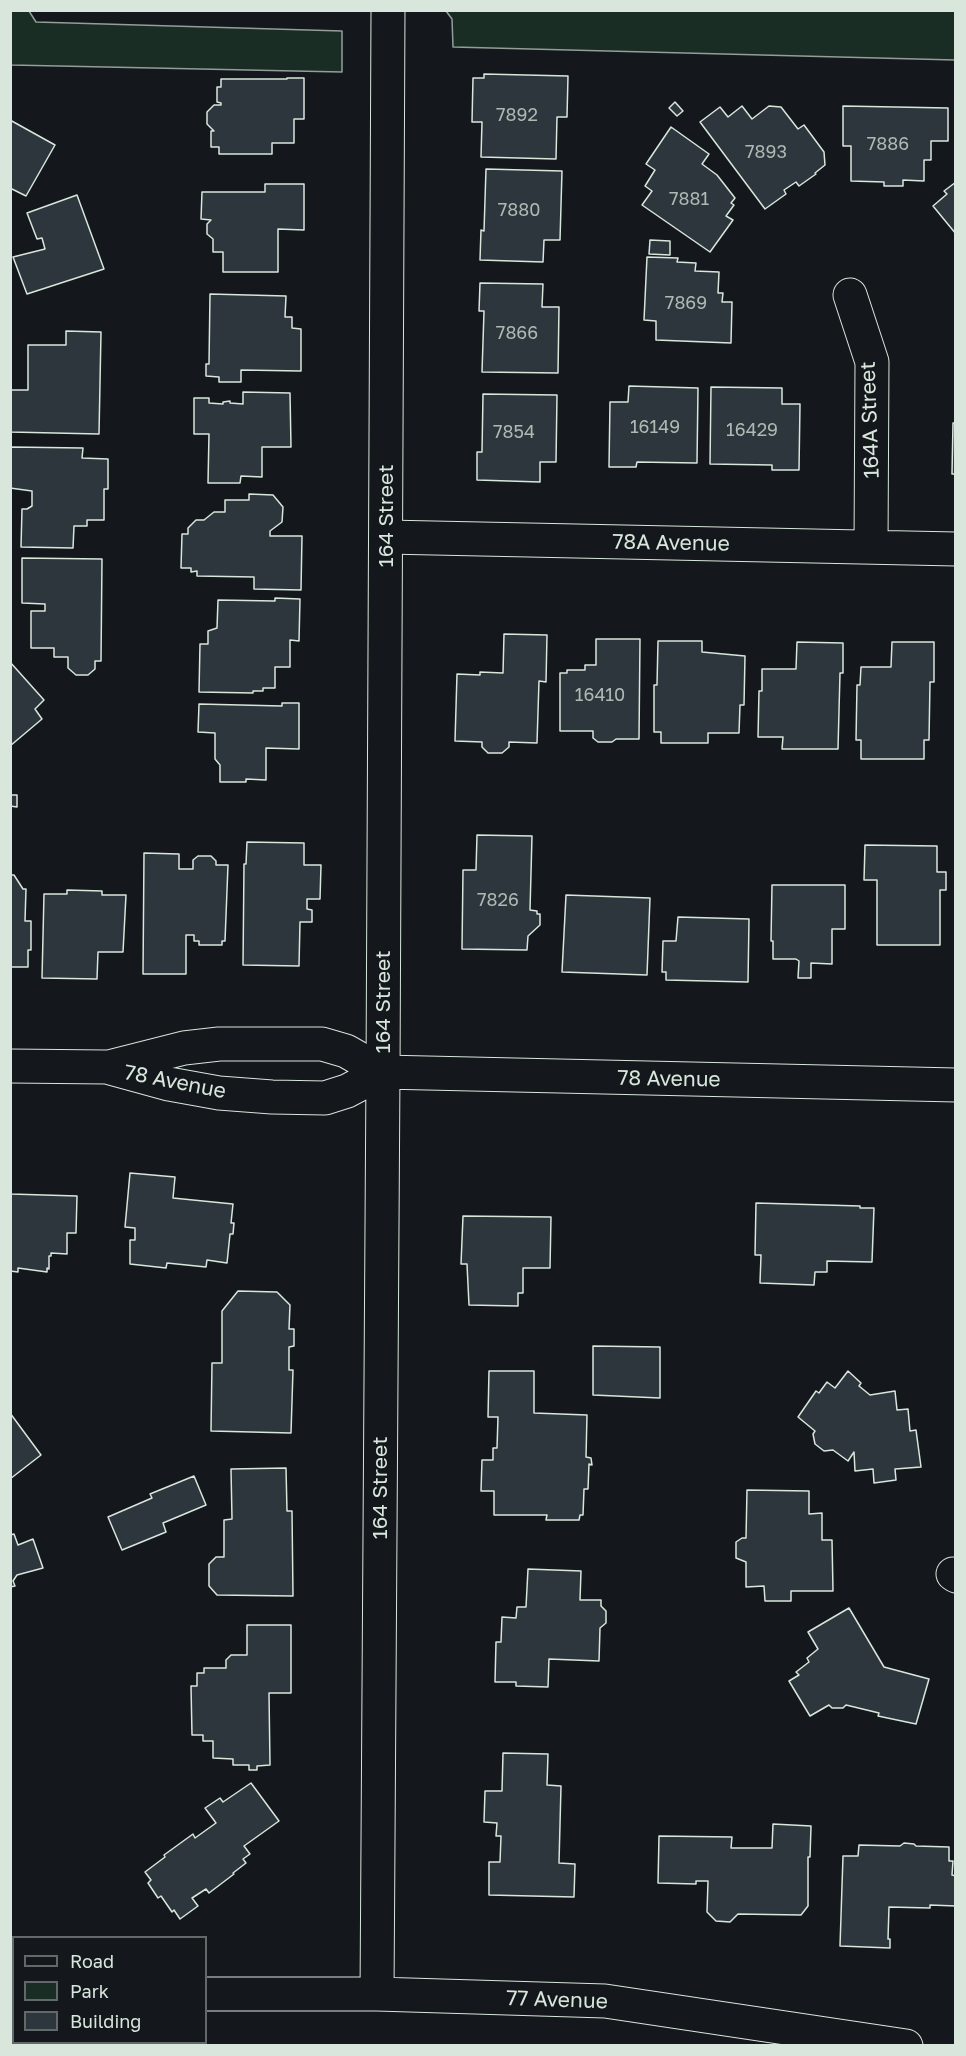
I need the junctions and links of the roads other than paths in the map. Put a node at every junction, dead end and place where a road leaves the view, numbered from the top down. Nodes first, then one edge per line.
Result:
1 (388, 10) edge
2 (850, 295) dead end
3 (386, 537) junction
4 (872, 548) junction
5 (956, 549) edge
6 (10, 1066) edge
7 (107, 1067) junction
8 (383, 1072) junction
9 (956, 1085) edge
10 (207, 1994) edge
11 (377, 1994) junction
12 (906, 2046) edge

1 - 3 street, 164 Street
2 - 4 street, 164A Street
3 - 4 street, 78A Avenue
3 - 8 street, 164 Street
4 - 5 street, 78A Avenue
6 - 7 street, 78 Avenue
7 - 8 street, 78 Avenue
7 - 8 street, 78 Avenue
8 - 9 street, 78 Avenue
8 - 11 street, 164 Street
10 - 11 street, 77 Avenue
11 - 12 street, 77 Avenue

